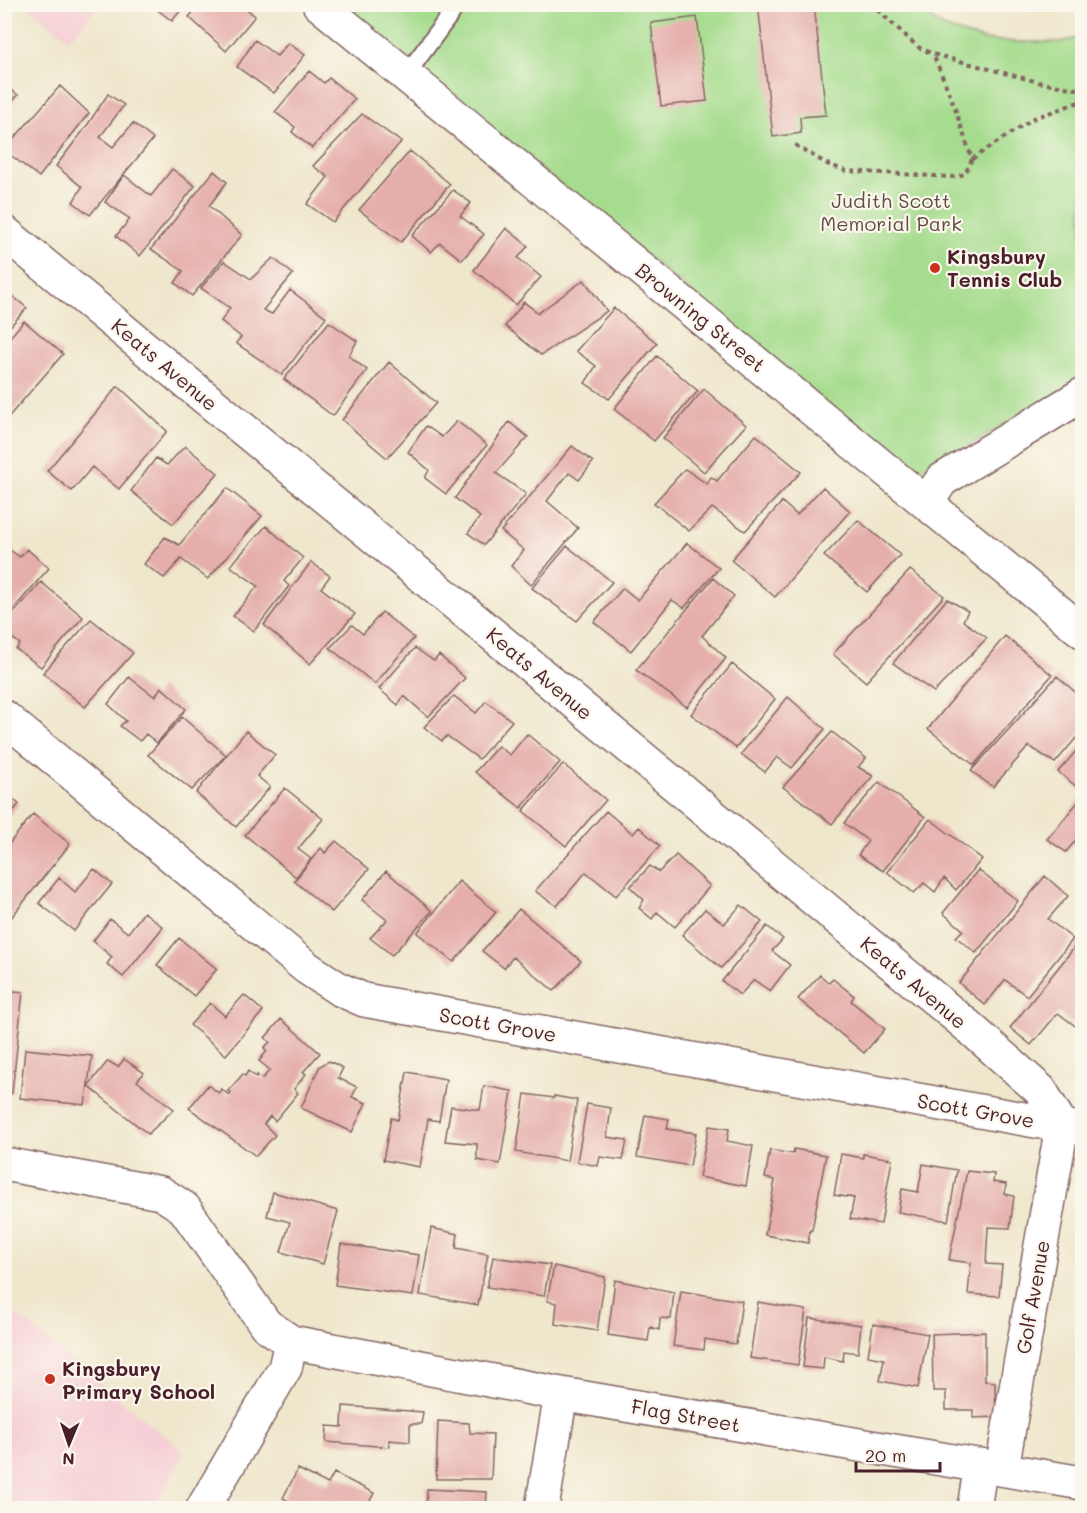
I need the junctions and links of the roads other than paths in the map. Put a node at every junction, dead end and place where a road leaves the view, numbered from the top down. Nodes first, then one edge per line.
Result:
1 (319, 4) edge
2 (458, 4) edge
3 (406, 75) junction
4 (4, 232) edge
5 (1083, 395) edge
6 (926, 502) junction
7 (1083, 631) edge
8 (4, 717) edge
9 (1072, 1128) edge
10 (4, 1164) edge
11 (291, 1342) junction
12 (561, 1394) junction
13 (991, 1467) junction
14 (1083, 1483) edge
15 (203, 1509) edge
16 (542, 1509) edge
17 (974, 1509) edge

1 - 3 street, Browning Street
2 - 3 lane
3 - 6 street, Browning Street
4 - 9 street, Keats Avenue
5 - 6 street
6 - 7 street, Browning Street
8 - 9 street, Scott Grove
9 - 13 street, Golf Avenue
10 - 11 street
11 - 12 street, Flag Street
11 - 15 street
12 - 13 street, Flag Street
12 - 16 street
13 - 14 street, Flag Street
13 - 17 street, Golf Avenue

